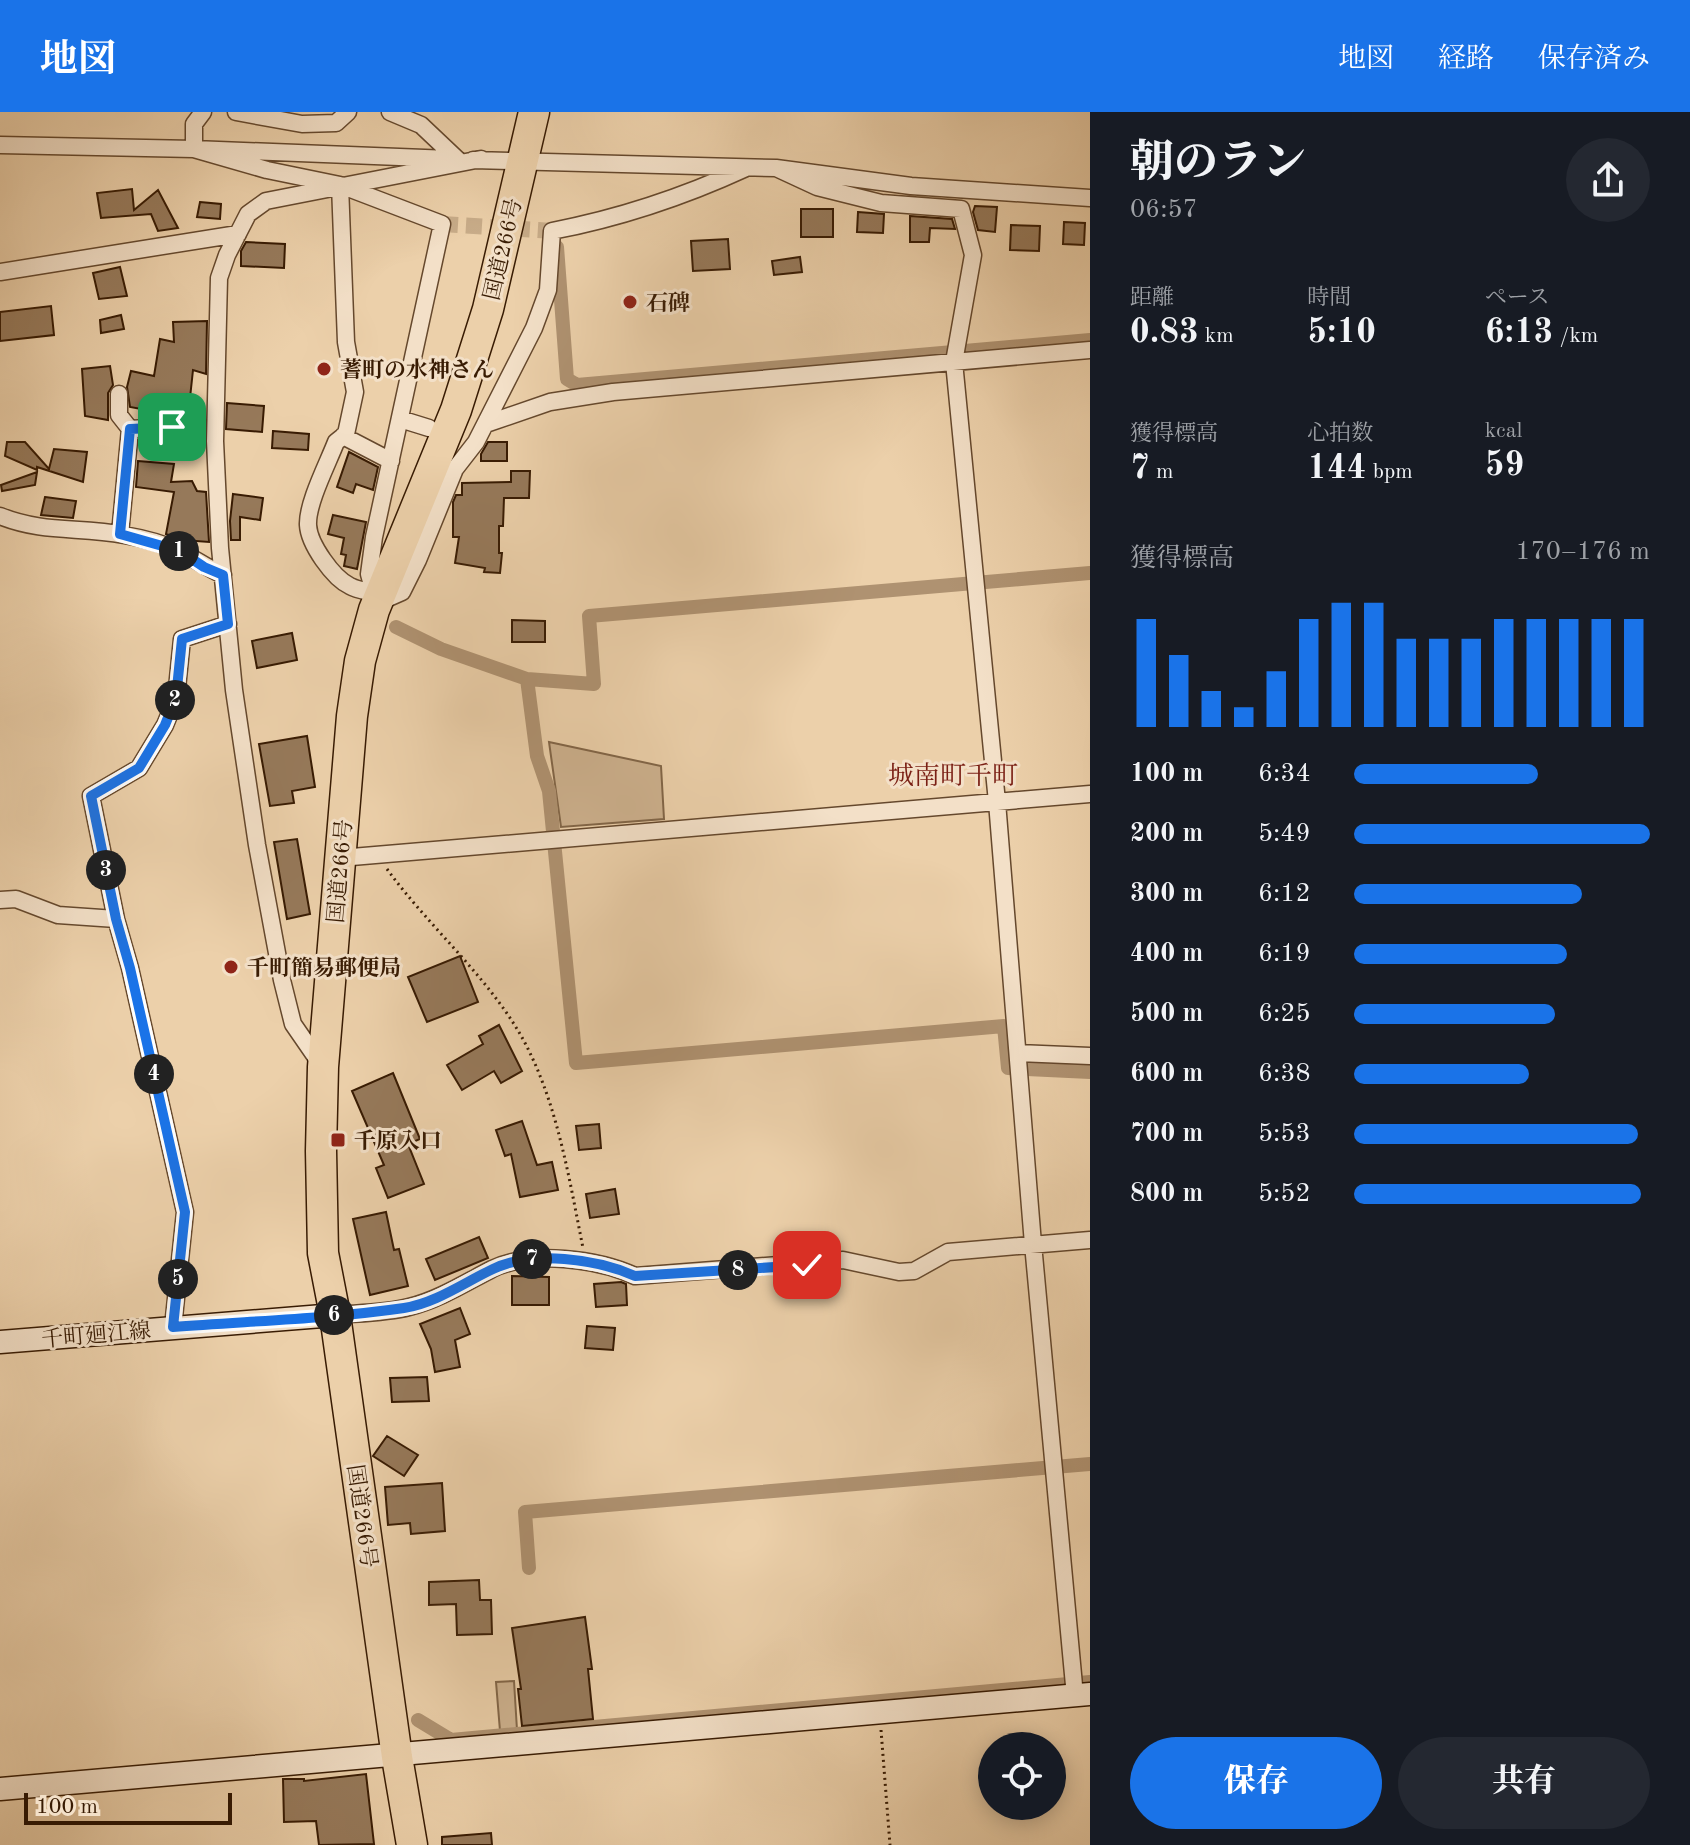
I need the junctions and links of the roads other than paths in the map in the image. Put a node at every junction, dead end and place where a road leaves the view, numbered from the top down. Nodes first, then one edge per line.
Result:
1 (203, 112) edge
2 (236, 112) edge
3 (348, 112) edge
4 (390, 112) edge
5 (534, 112) edge
6 (0, 145) edge
7 (194, 149) junction
8 (524, 154) junction
9 (481, 159) junction
10 (458, 160) junction
11 (746, 168) junction
12 (776, 168) junction
13 (340, 185) junction
14 (1090, 198) edge
15 (238, 234) junction
16 (0, 272) edge
17 (1090, 350) edge
18 (954, 362) junction
19 (119, 394) dead end
20 (400, 419) junction
21 (486, 424) junction
22 (172, 427) dead end
23 (429, 428) dead end
24 (130, 429) junction
25 (343, 436) junction
26 (391, 461) junction
27 (0, 516) edge
28 (120, 534) junction
29 (223, 575) junction
30 (375, 598) junction
31 (228, 624) junction
32 (1090, 794) edge
33 (997, 802) junction
34 (340, 858) junction
35 (0, 900) edge
36 (116, 919) junction
37 (1018, 1053) junction
38 (1090, 1056) edge
39 (323, 1067) junction
40 (1090, 1240) edge
41 (1033, 1244) junction
42 (335, 1315) junction
43 (173, 1327) junction
44 (0, 1342) edge
45 (1082, 1695) edge
46 (397, 1757) junction
47 (0, 1789) edge
48 (412, 1845) edge

1 - 7 street
2 - 3 street
4 - 10 street
5 - 8 highway, 国道266号
6 - 7 street
7 - 10 street
7 - 13 street
8 - 9 street
8 - 11 street
8 - 30 highway, 国道266号
9 - 10 street
9 - 13 street
11 - 12 street
11 - 21 street
12 - 14 street
12 - 18 street
13 - 15 street
13 - 20 street
13 - 25 street
15 - 16 street
15 - 29 street
17 - 18 street
18 - 21 street
18 - 33 street
19 - 24 street
20 - 23 street
20 - 26 street
21 - 30 street
22 - 24 street
24 - 28 street
25 - 26 street
25 - 30 street
26 - 30 street
27 - 28 street
28 - 29 street
29 - 31 street
30 - 34 highway, 国道266号
31 - 36 street
31 - 39 street
32 - 33 street
33 - 34 street
33 - 37 street
34 - 39 highway, 国道266号
35 - 36 street
36 - 43 street
37 - 38 street
37 - 41 street
39 - 42 highway, 国道266号
40 - 41 street
41 - 42 street
41 - 45 street
42 - 43 street, 千町廻江線
42 - 46 highway, 国道266号
43 - 44 street, 千町廻江線
45 - 46 street
46 - 47 street
46 - 48 highway, 国道266号

